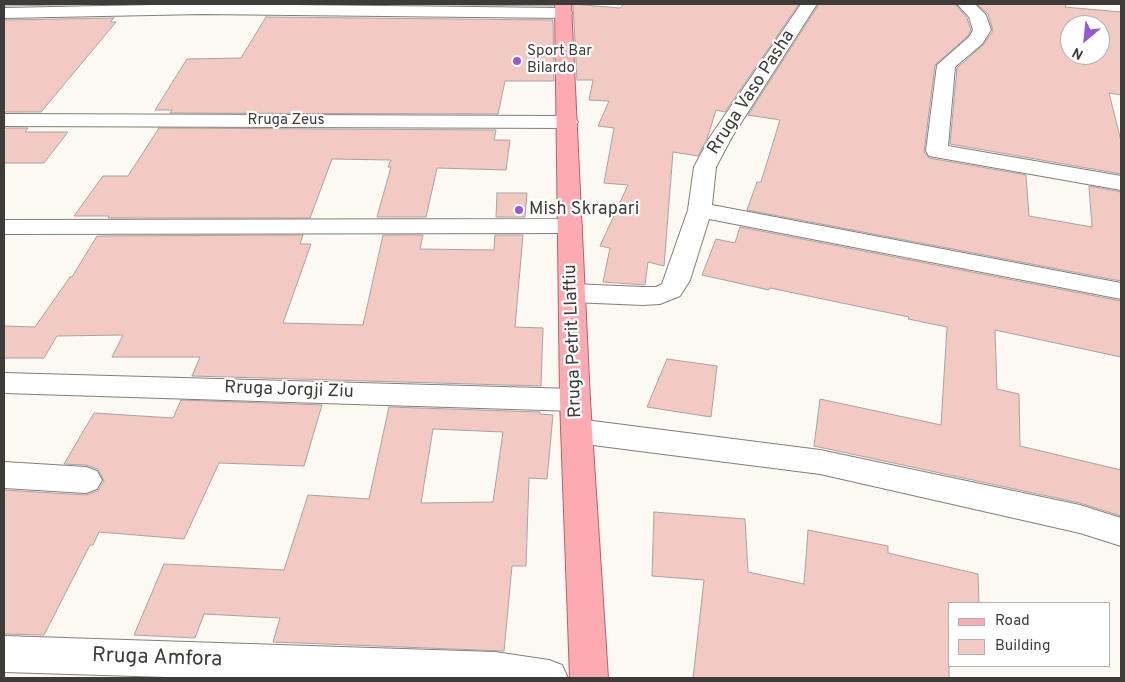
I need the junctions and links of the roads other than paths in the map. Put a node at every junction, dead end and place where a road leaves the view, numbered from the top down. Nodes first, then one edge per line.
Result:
1 (809, 4) edge
2 (965, 4) edge
3 (563, 8) edge
4 (4, 13) edge
5 (4, 120) edge
6 (568, 122) junction
7 (1121, 183) edge
8 (700, 210) junction
9 (570, 226) junction
10 (4, 227) edge
11 (1121, 291) edge
12 (572, 292) junction
13 (4, 383) edge
14 (575, 400) junction
15 (577, 431) junction
16 (4, 475) edge
17 (86, 480) dead end
18 (1121, 532) edge
19 (4, 654) edge
20 (549, 678) edge
21 (590, 678) edge

1 - 8 street, Rruga Vaso Pasha
2 - 7 street
3 - 4 street
3 - 6 main road, Rruga Petrit Llaftiu
5 - 6 street, Rruga Zeus
6 - 9 main road, Rruga Petrit Llaftiu
8 - 11 street
8 - 12 street, Rruga Vaso Pasha
9 - 10 street
9 - 12 main road, Rruga Petrit Llaftiu
12 - 14 main road, Rruga Petrit Llaftiu
13 - 14 street, Rruga Jorgji Ziu
14 - 15 main road, Rruga Petrit Llaftiu
15 - 18 street
15 - 21 main road, Rruga Petrit Llaftiu
16 - 17 street
19 - 20 street, Rruga Amfora

